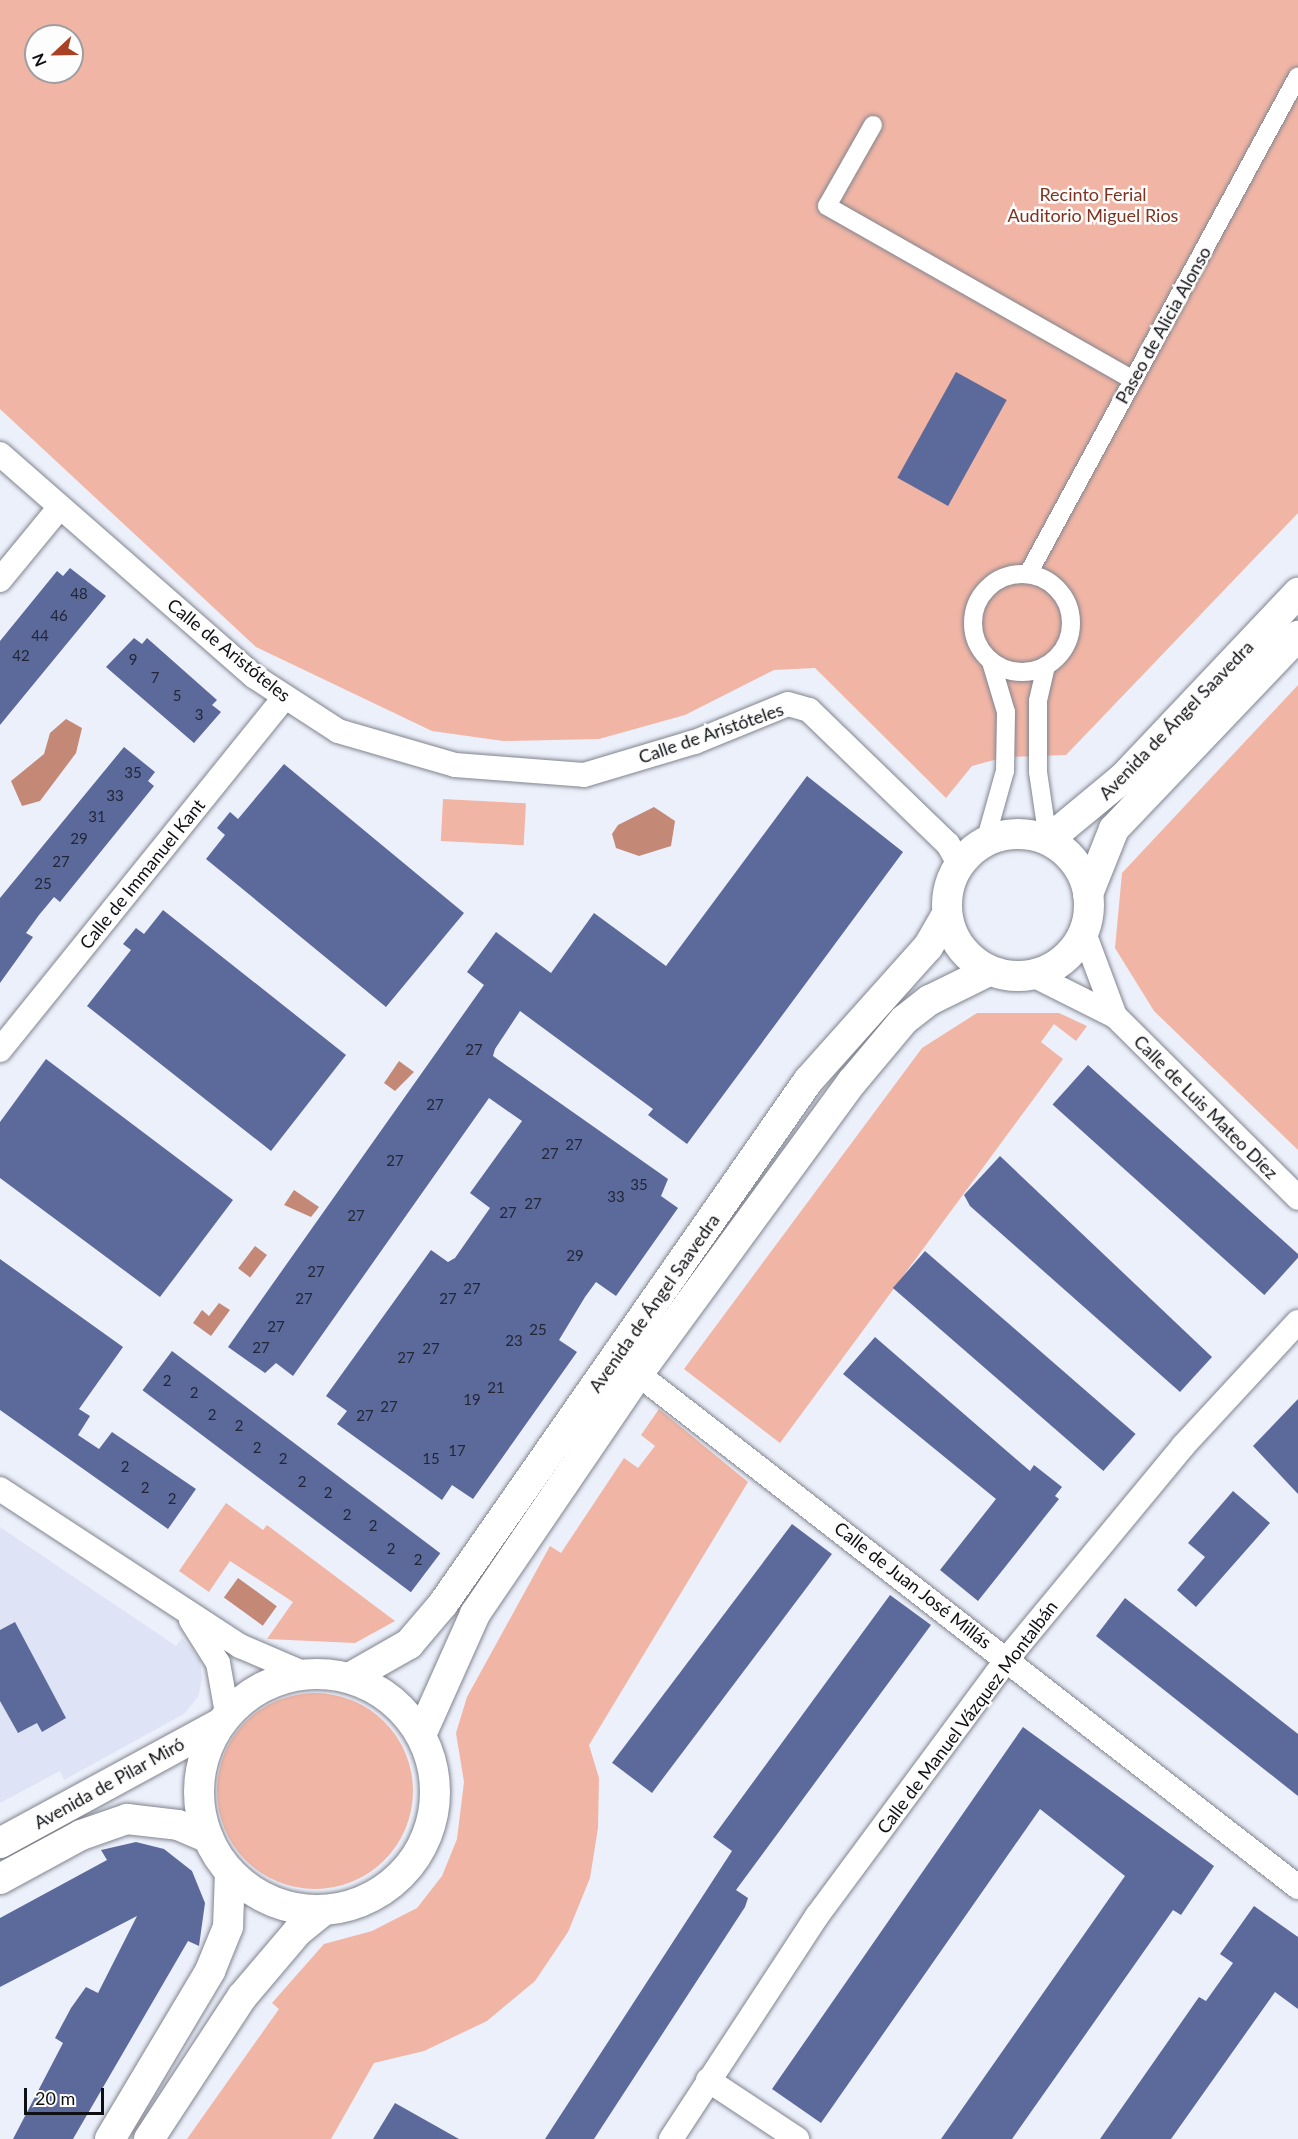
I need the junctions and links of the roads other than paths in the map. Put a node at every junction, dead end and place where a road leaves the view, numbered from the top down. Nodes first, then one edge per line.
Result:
1 (1298, 76) edge
2 (873, 125) dead end
3 (1133, 380) junction
4 (0, 454) edge
5 (60, 507) junction
6 (1028, 574) junction
7 (0, 580) edge
8 (1298, 593) edge
9 (1298, 636) edge
10 (991, 662) junction
11 (1046, 666) junction
12 (284, 698) junction
13 (1048, 840) junction
14 (985, 842) junction
15 (959, 864) junction
16 (1088, 894) junction
17 (947, 914) junction
18 (1084, 933) junction
19 (989, 971) junction
20 (1033, 975) junction
21 (1115, 1016) junction
22 (0, 1050) edge
23 (1298, 1198) edge
24 (1298, 1322) edge
25 (638, 1374) junction
26 (0, 1489) edge
27 (182, 1609) junction
28 (1007, 1659) junction
29 (305, 1674) junction
30 (351, 1677) junction
31 (223, 1719) junction
32 (421, 1734) junction
33 (208, 1838) junction
34 (0, 1843) edge
35 (230, 1874) junction
36 (0, 1879) edge
37 (1298, 1887) edge
38 (324, 1911) junction
39 (708, 2080) junction
40 (110, 2139) edge
41 (149, 2139) edge
42 (671, 2139) edge
43 (797, 2139) edge

1 - 3 street, Paseo de Alicia Alonso
2 - 3 street
3 - 6 street, Paseo de Alicia Alonso
4 - 5 street, Calle de Aristóteles
5 - 7 street
5 - 12 street, Calle de Aristóteles
6 - 10 street
6 - 11 street
8 - 13 street, Avenida de Ángel Saavedra
9 - 16 street, Avenida de Ángel Saavedra
10 - 11 street
10 - 14 street
11 - 13 street
12 - 15 street, Calle de Aristóteles
12 - 22 street, Calle de Immanuel Kant
13 - 14 street
13 - 16 street
14 - 15 street
15 - 17 street
16 - 18 street
17 - 19 street
17 - 30 street, Avenida de Ángel Saavedra
18 - 20 street
18 - 21 street, Calle de Luis Mateo Díez
19 - 20 street
19 - 25 street, Avenida de Ángel Saavedra
20 - 21 street, Calle de Luis Mateo Díez
21 - 23 street, Calle de Luis Mateo Díez
24 - 28 street, Calle de Manuel Vázquez Montalbán
25 - 28 street, Calle de Juan José Millás
25 - 32 street, Avenida de Ángel Saavedra
26 - 27 street
27 - 29 street
27 - 31 street
28 - 37 street, Calle de Juan José Millás
28 - 39 street, Calle de Manuel Vázquez Montalbán
29 - 30 street
29 - 31 street, Avenida de Pilar Miró
30 - 32 street
31 - 33 street
31 - 34 street, Avenida de Pilar Miró
32 - 38 street
33 - 35 street
33 - 36 street, Avenida de Pilar Miró
35 - 38 street
35 - 40 street
38 - 41 street
39 - 42 street, Calle de Manuel Vázquez Montalbán
39 - 43 street

